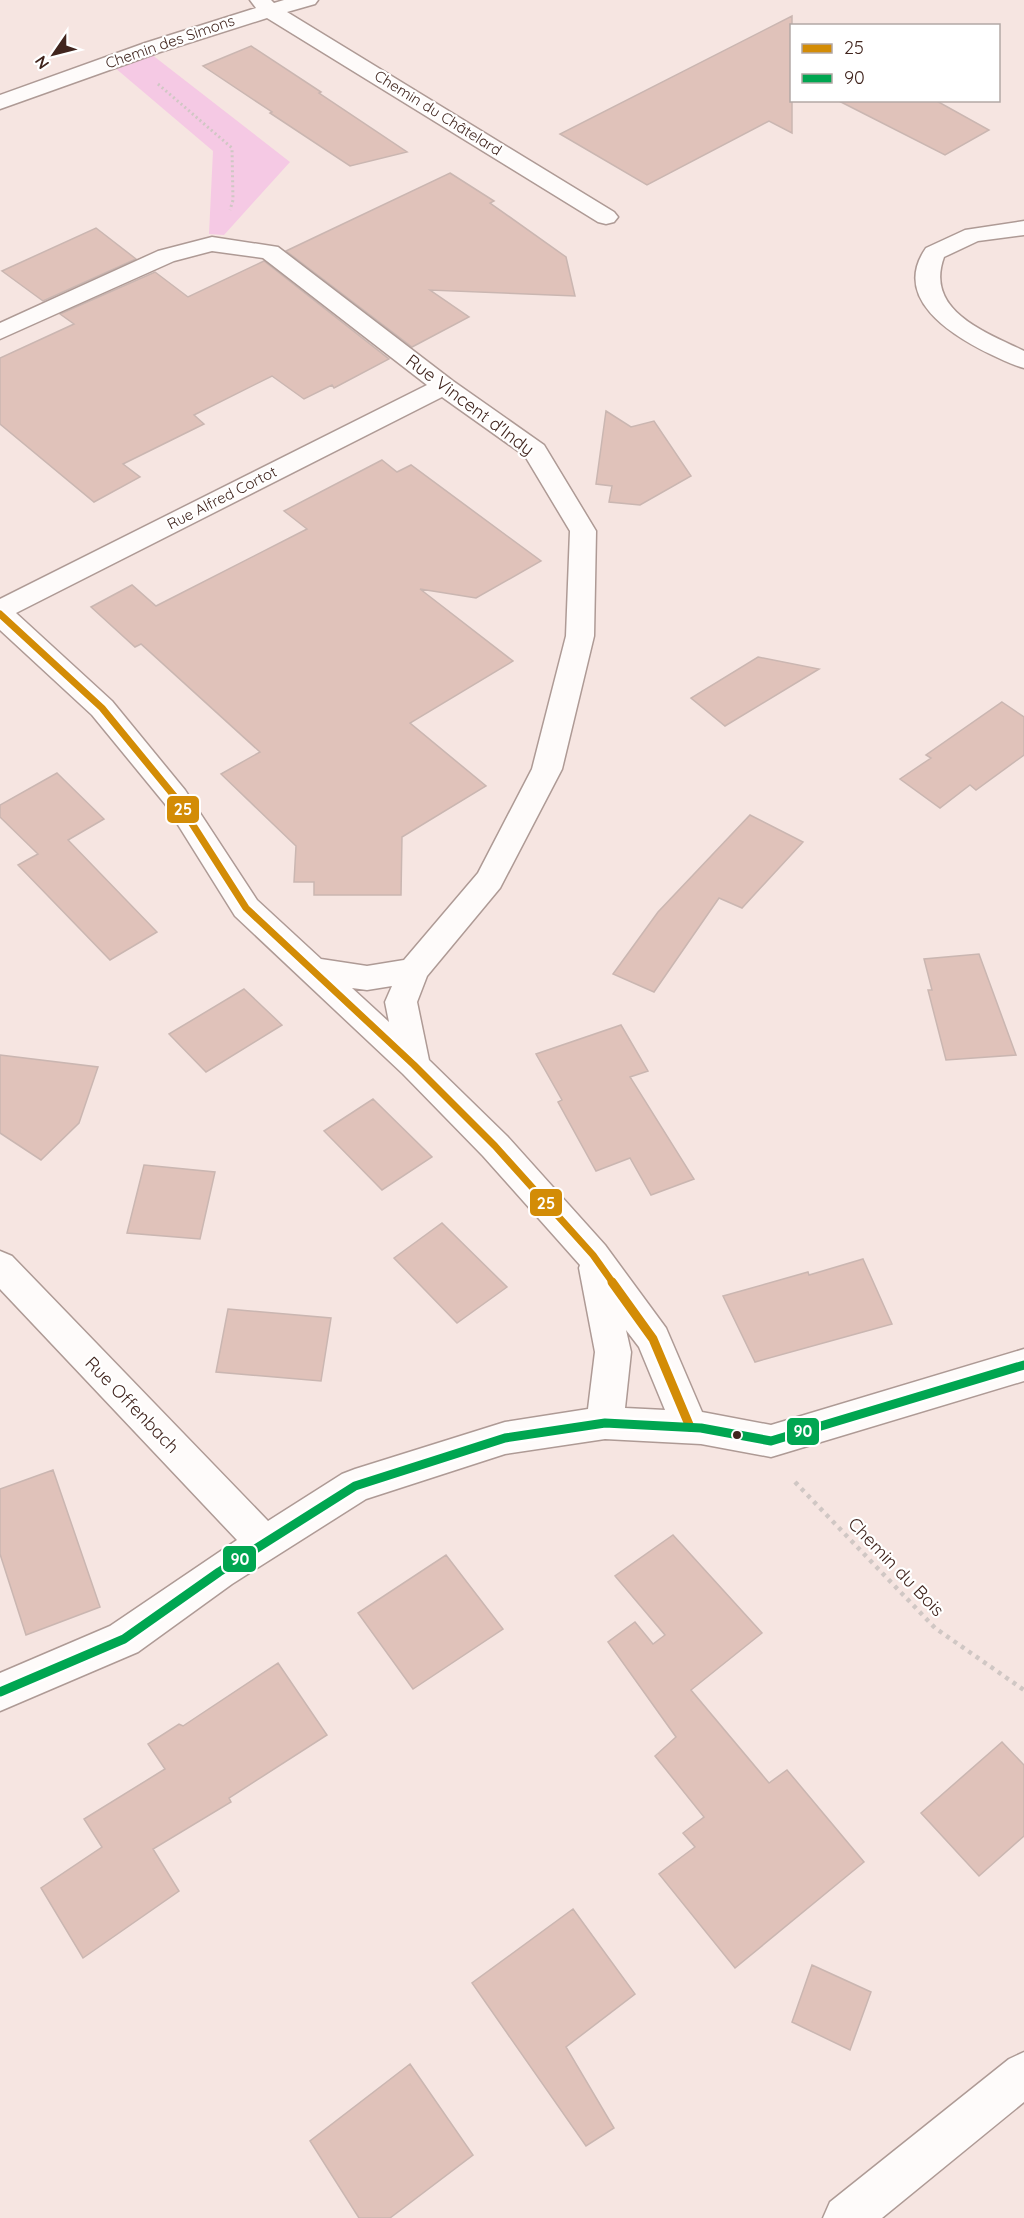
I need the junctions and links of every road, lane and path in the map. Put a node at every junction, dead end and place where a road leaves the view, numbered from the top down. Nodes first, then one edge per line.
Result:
1 (308, 0) edge
2 (265, 5) edge
3 (126, 56) junction
4 (0, 102) edge
5 (606, 216) dead end
6 (1024, 228) edge
7 (222, 245) junction
8 (0, 332) edge
9 (1024, 361) edge
10 (444, 386) junction
11 (0, 610) edge
12 (0, 614) edge
13 (313, 970) junction
14 (414, 970) junction
15 (414, 1065) junction
16 (593, 1255) junction
17 (0, 1266) edge
18 (1024, 1365) edge
19 (605, 1423) junction
20 (690, 1427) junction
21 (771, 1441) junction
22 (264, 1543) junction
23 (1024, 1690) edge
24 (0, 1692) edge
25 (1024, 2074) edge
26 (846, 2218) edge

1 - 2 street, Chemin des Simons
2 - 3 street, Chemin des Simons
2 - 5 street, Chemin du Châtelard
3 - 4 street, Chemin des Simons
3 - 7 path
6 - 9 street
7 - 8 street, Rue Vincent d'Indy
7 - 10 street, Rue Vincent d'Indy
10 - 11 street, Rue Alfred Cortot
10 - 14 street, Rue Vincent d'Indy
12 - 13 street
13 - 14 street
13 - 15 street
14 - 15 street, Rue Vincent d'Indy
15 - 16 street
16 - 19 street
16 - 20 street
17 - 22 street, Rue Offenbach
18 - 21 street
19 - 20 street
19 - 22 street
20 - 21 street
21 - 23 path, Chemin du Bois
22 - 24 street
25 - 26 street

